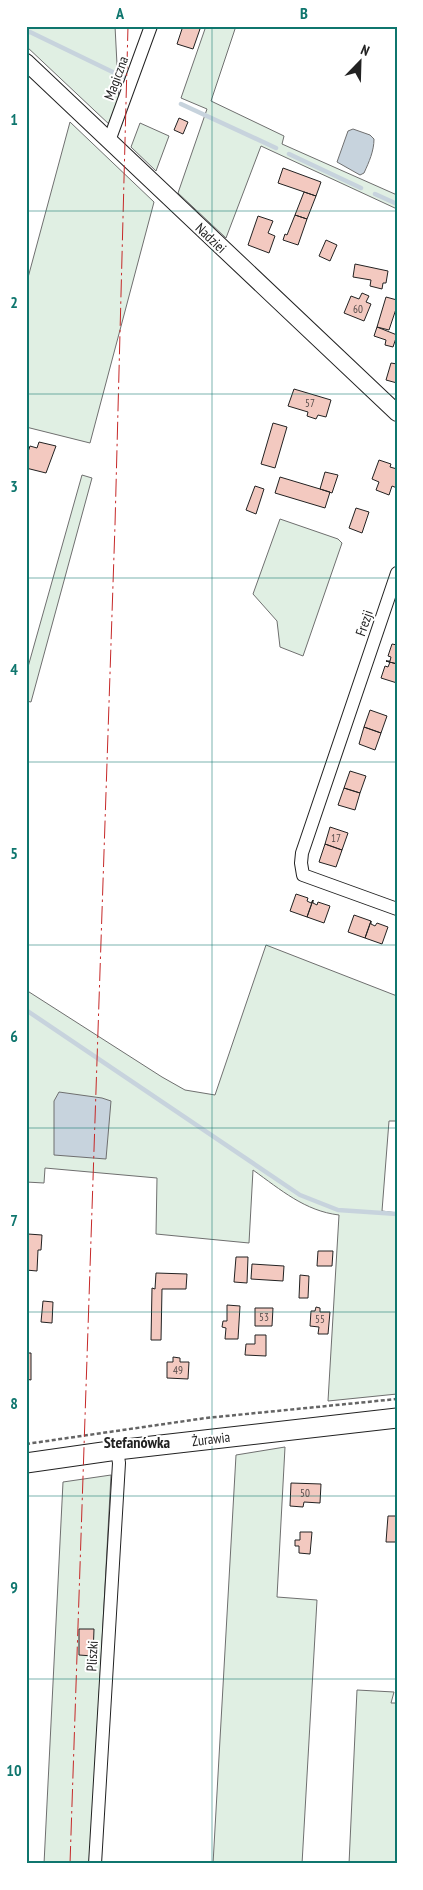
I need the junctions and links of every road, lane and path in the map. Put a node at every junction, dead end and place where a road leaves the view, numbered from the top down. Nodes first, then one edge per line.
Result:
1 (151, 26) edge
2 (26, 62) edge
3 (110, 141) junction
4 (397, 413) edge
5 (397, 573) edge
6 (397, 909) edge
7 (397, 1399) edge
8 (397, 1418) edge
9 (26, 1444) edge
10 (117, 1450) junction
11 (26, 1463) edge
12 (95, 1864) edge

1 - 3 street, Magiczna
2 - 3 street, Nadziei
3 - 4 street, Nadziei
5 - 6 street, Frezji
7 - 9 path
8 - 10 main road, Żurawia
10 - 11 main road, Żurawia
10 - 12 street, Pliszki

